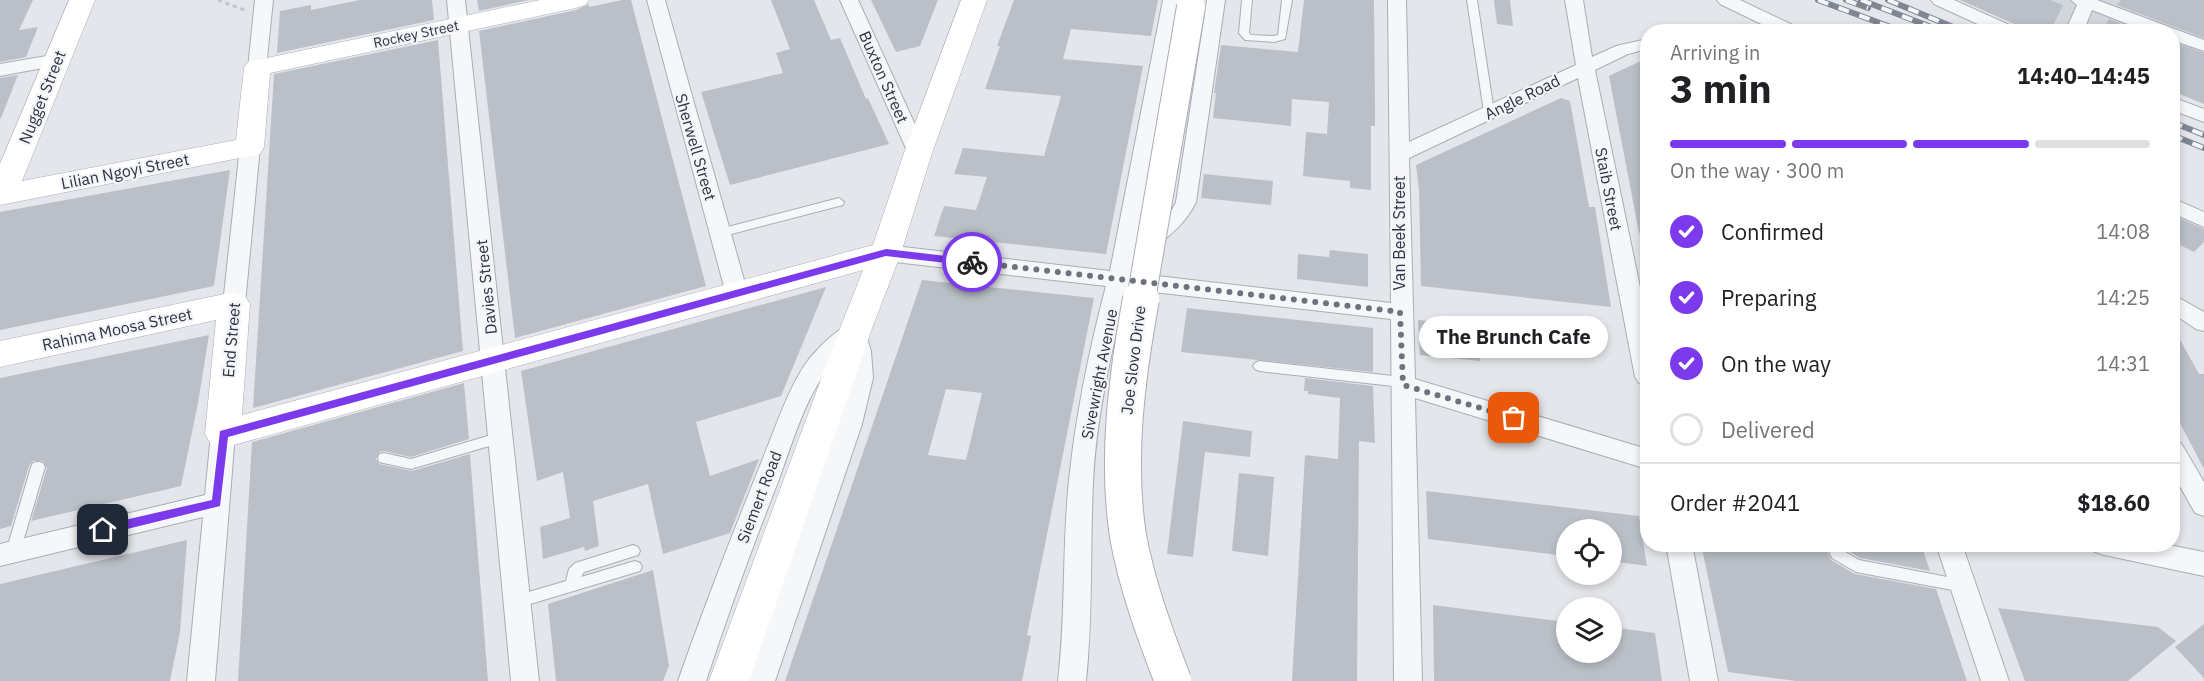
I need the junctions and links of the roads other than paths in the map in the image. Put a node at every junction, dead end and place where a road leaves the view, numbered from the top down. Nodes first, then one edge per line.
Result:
1 (82, 0) edge
2 (576, 0) edge
3 (656, 0) edge
4 (849, 0) edge
5 (974, 0) edge
6 (1247, 0) edge
7 (1287, 0) edge
8 (1396, 0) edge
9 (1472, 0) edge
10 (1574, 0) edge
11 (1726, 0) edge
12 (1930, 0) edge
13 (1940, 0) edge
14 (2085, 1) edge
15 (1193, 2) edge
16 (263, 9) edge
17 (457, 12) edge
18 (1776, 24) edge
19 (1982, 24) edge
20 (1992, 24) edge
21 (2077, 24) edge
22 (2145, 24) edge
23 (2180, 37) edge
24 (2204, 45) edge
25 (1640, 46) edge
26 (57, 60) junction
27 (1585, 67) junction
28 (257, 68) junction
29 (0, 70) edge
30 (2180, 106) edge
31 (1489, 112) junction
32 (2204, 116) edge
33 (250, 147) junction
34 (918, 153) junction
35 (1399, 155) junction
36 (1, 194) edge
37 (839, 202) dead end
38 (2180, 209) edge
39 (2204, 220) edge
40 (720, 233) junction
41 (886, 253) junction
42 (1122, 268) junction
43 (737, 294) junction
44 (234, 304) junction
45 (2180, 307) edge
46 (1400, 312) junction
47 (2204, 323) edge
48 (855, 331) junction
49 (1640, 342) edge
50 (0, 354) edge
51 (494, 360) junction
52 (1259, 366) dead end
53 (1403, 383) junction
54 (224, 434) junction
55 (501, 437) junction
56 (1640, 457) edge
57 (384, 458) dead end
58 (2180, 464) edge
59 (38, 467) dead end
60 (217, 503) junction
61 (2204, 505) edge
62 (633, 551) dead end
63 (1680, 552) edge
64 (1836, 552) edge
65 (1952, 552) edge
66 (2144, 552) edge
67 (6, 554) edge
68 (2204, 564) edge
69 (635, 567) dead end
70 (573, 586) junction
71 (1963, 586) junction
72 (517, 603) junction
73 (201, 681) edge
74 (525, 681) edge
75 (692, 681) edge
76 (729, 681) edge
77 (762, 681) edge
78 (1072, 681) edge
79 (1173, 681) edge
80 (1408, 681) edge
81 (1704, 681) edge
82 (1995, 681) edge

1 - 26 street, Nugget Street
2 - 17 street, Rockey Street
3 - 40 street, Sherwell Street
4 - 34 street, Buxton Street
5 - 34 street, Siemert Road
6 - 7 lane
8 - 35 street, Van Beek Street
9 - 31 lane
10 - 27 street, Staib Street
11 - 18 street
12 - 19 street
13 - 20 street
14 - 21 street
14 - 22 street
15 - 42 street, Sivewright Avenue
15 - 42 street
15 - 79 street, Joe Slovo Drive, bridge
16 - 28 street, End Street
17 - 28 street, Rockey Street
17 - 51 street, Davies Street
23 - 24 street
25 - 27 street, Angle Road
26 - 29 street
26 - 36 street, Nugget Street
27 - 31 street, Angle Road
27 - 49 street, Staib Street
28 - 33 street, End Street
30 - 32 street
31 - 35 street, Angle Road
33 - 36 street, Lilian Ngoyi Street
33 - 44 street, End Street
34 - 41 street, Siemert Road
35 - 46 street, Van Beek Street
37 - 40 lane
38 - 39 street
40 - 43 street, Sherwell Street
41 - 42 street
41 - 43 street
41 - 48 street, Siemert Road
42 - 46 street
42 - 78 street, Sivewright Avenue
43 - 51 street
44 - 50 street, Rahima Moosa Street
44 - 54 street, End Street
45 - 47 street
46 - 53 street, Van Beek Street
48 - 75 street, Siemert Road
48 - 76 street, Siemert Road
48 - 77 street
51 - 54 street
51 - 55 street, Davies Street
52 - 53 lane
53 - 56 street
53 - 80 street, Van Beek Street
54 - 60 street, End Street
55 - 57 lane
55 - 72 street, Davies Street
58 - 61 street
59 - 67 lane
60 - 67 street
60 - 73 street, End Street
62 - 70 lane
63 - 81 street
64 - 71 lane
65 - 71 street
66 - 68 street
69 - 70 lane
70 - 72 lane
71 - 82 street
72 - 74 street, Davies Street

